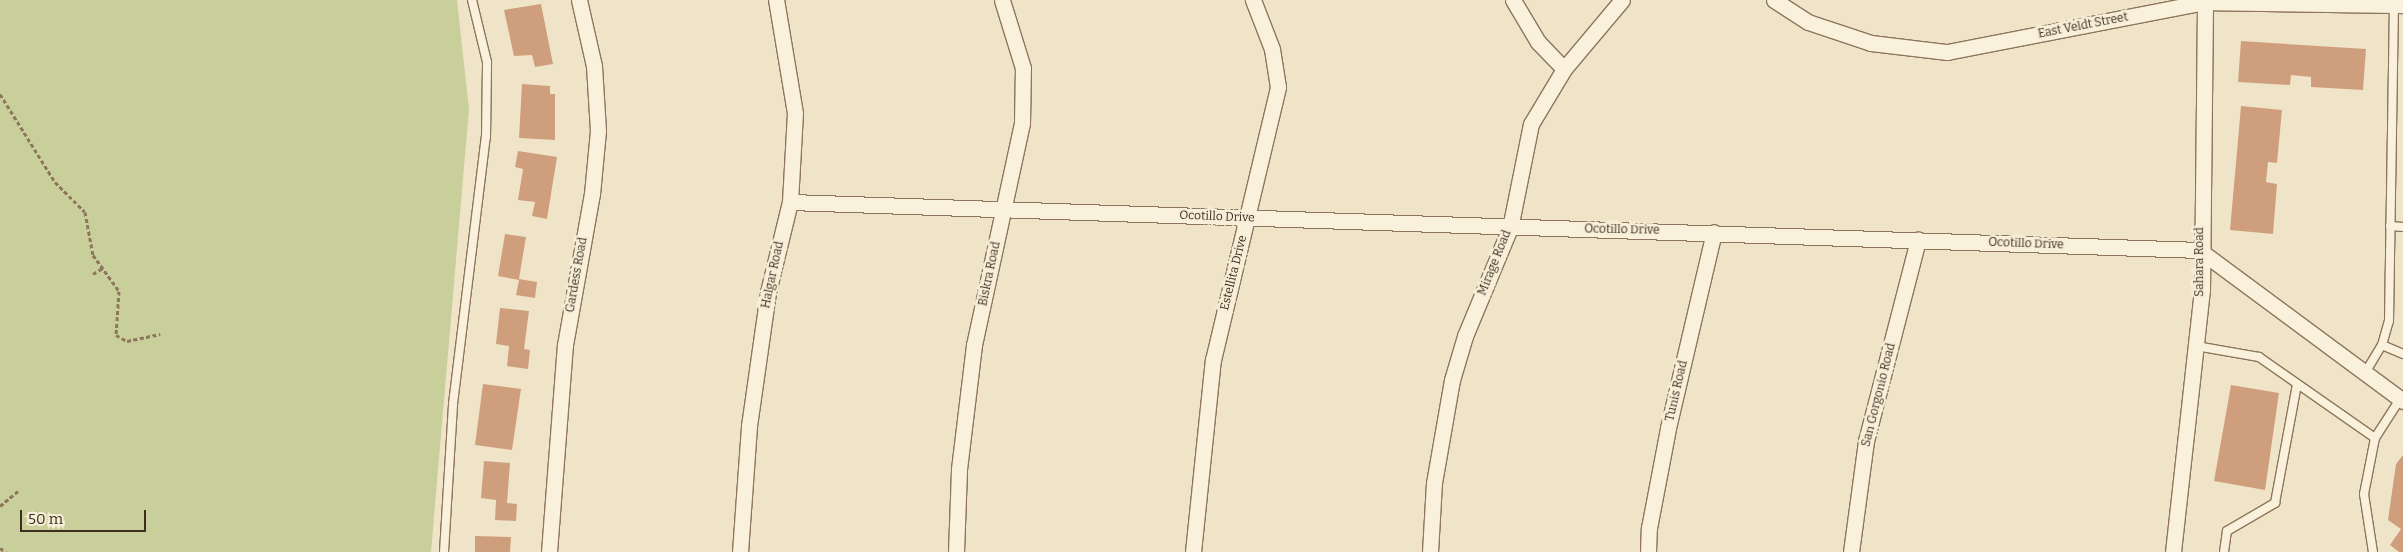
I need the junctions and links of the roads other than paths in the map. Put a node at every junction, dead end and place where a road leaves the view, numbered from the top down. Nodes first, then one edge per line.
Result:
1 (472, 0) edge
2 (580, 0) edge
3 (776, 0) edge
4 (1002, 0) edge
5 (1253, 0) edge
6 (1513, 0) edge
7 (1622, 0) edge
8 (1774, 0) edge
9 (2205, 1) edge
10 (2398, 5) edge
11 (1564, 69) junction
12 (790, 202) junction
13 (1004, 211) junction
14 (1247, 218) junction
15 (2390, 226) junction
16 (2403, 226) edge
17 (1510, 228) junction
18 (1714, 232) junction
19 (1918, 240) junction
20 (2199, 250) junction
21 (2382, 344) junction
22 (2196, 346) junction
23 (2403, 354) edge
24 (2365, 373) junction
25 (2297, 384) junction
26 (2402, 400) edge
27 (2375, 438) junction
28 (444, 552) edge
29 (549, 552) edge
30 (740, 552) edge
31 (956, 552) edge
32 (1193, 552) edge
33 (1430, 552) edge
34 (1648, 552) edge
35 (1851, 552) edge
36 (2173, 552) edge
37 (2224, 552) edge
38 (2373, 552) edge

1 - 28 lane
2 - 29 street, Gardess Road
3 - 12 street, Halgar Road
4 - 13 street, Biskra Road
5 - 14 street, Estellita Drive
6 - 11 street
7 - 11 street, Mirage Road
8 - 9 street, East Veldt Street
9 - 10 street, East Veldt Street
9 - 20 street, Sahara Road
10 - 15 lane
11 - 17 street, Mirage Road
12 - 13 street, Ocotillo Drive
12 - 30 street, Halgar Road
13 - 14 street, Ocotillo Drive
13 - 31 street, Biskra Road
14 - 17 street, Ocotillo Drive
14 - 32 street, Estellita Drive
15 - 16 lane
15 - 21 lane
17 - 18 street, Ocotillo Drive
17 - 33 street, Mirage Road
18 - 19 street, Ocotillo Drive
18 - 34 street, Tunis Road
19 - 20 street, Ocotillo Drive
19 - 35 street, San Gorgonio Road
20 - 22 street, Sahara Road
20 - 24 street
21 - 23 lane
21 - 24 lane
22 - 25 lane
22 - 36 street, Sahara Road
24 - 26 street
25 - 27 lane
25 - 37 lane
26 - 27 lane
27 - 38 lane

